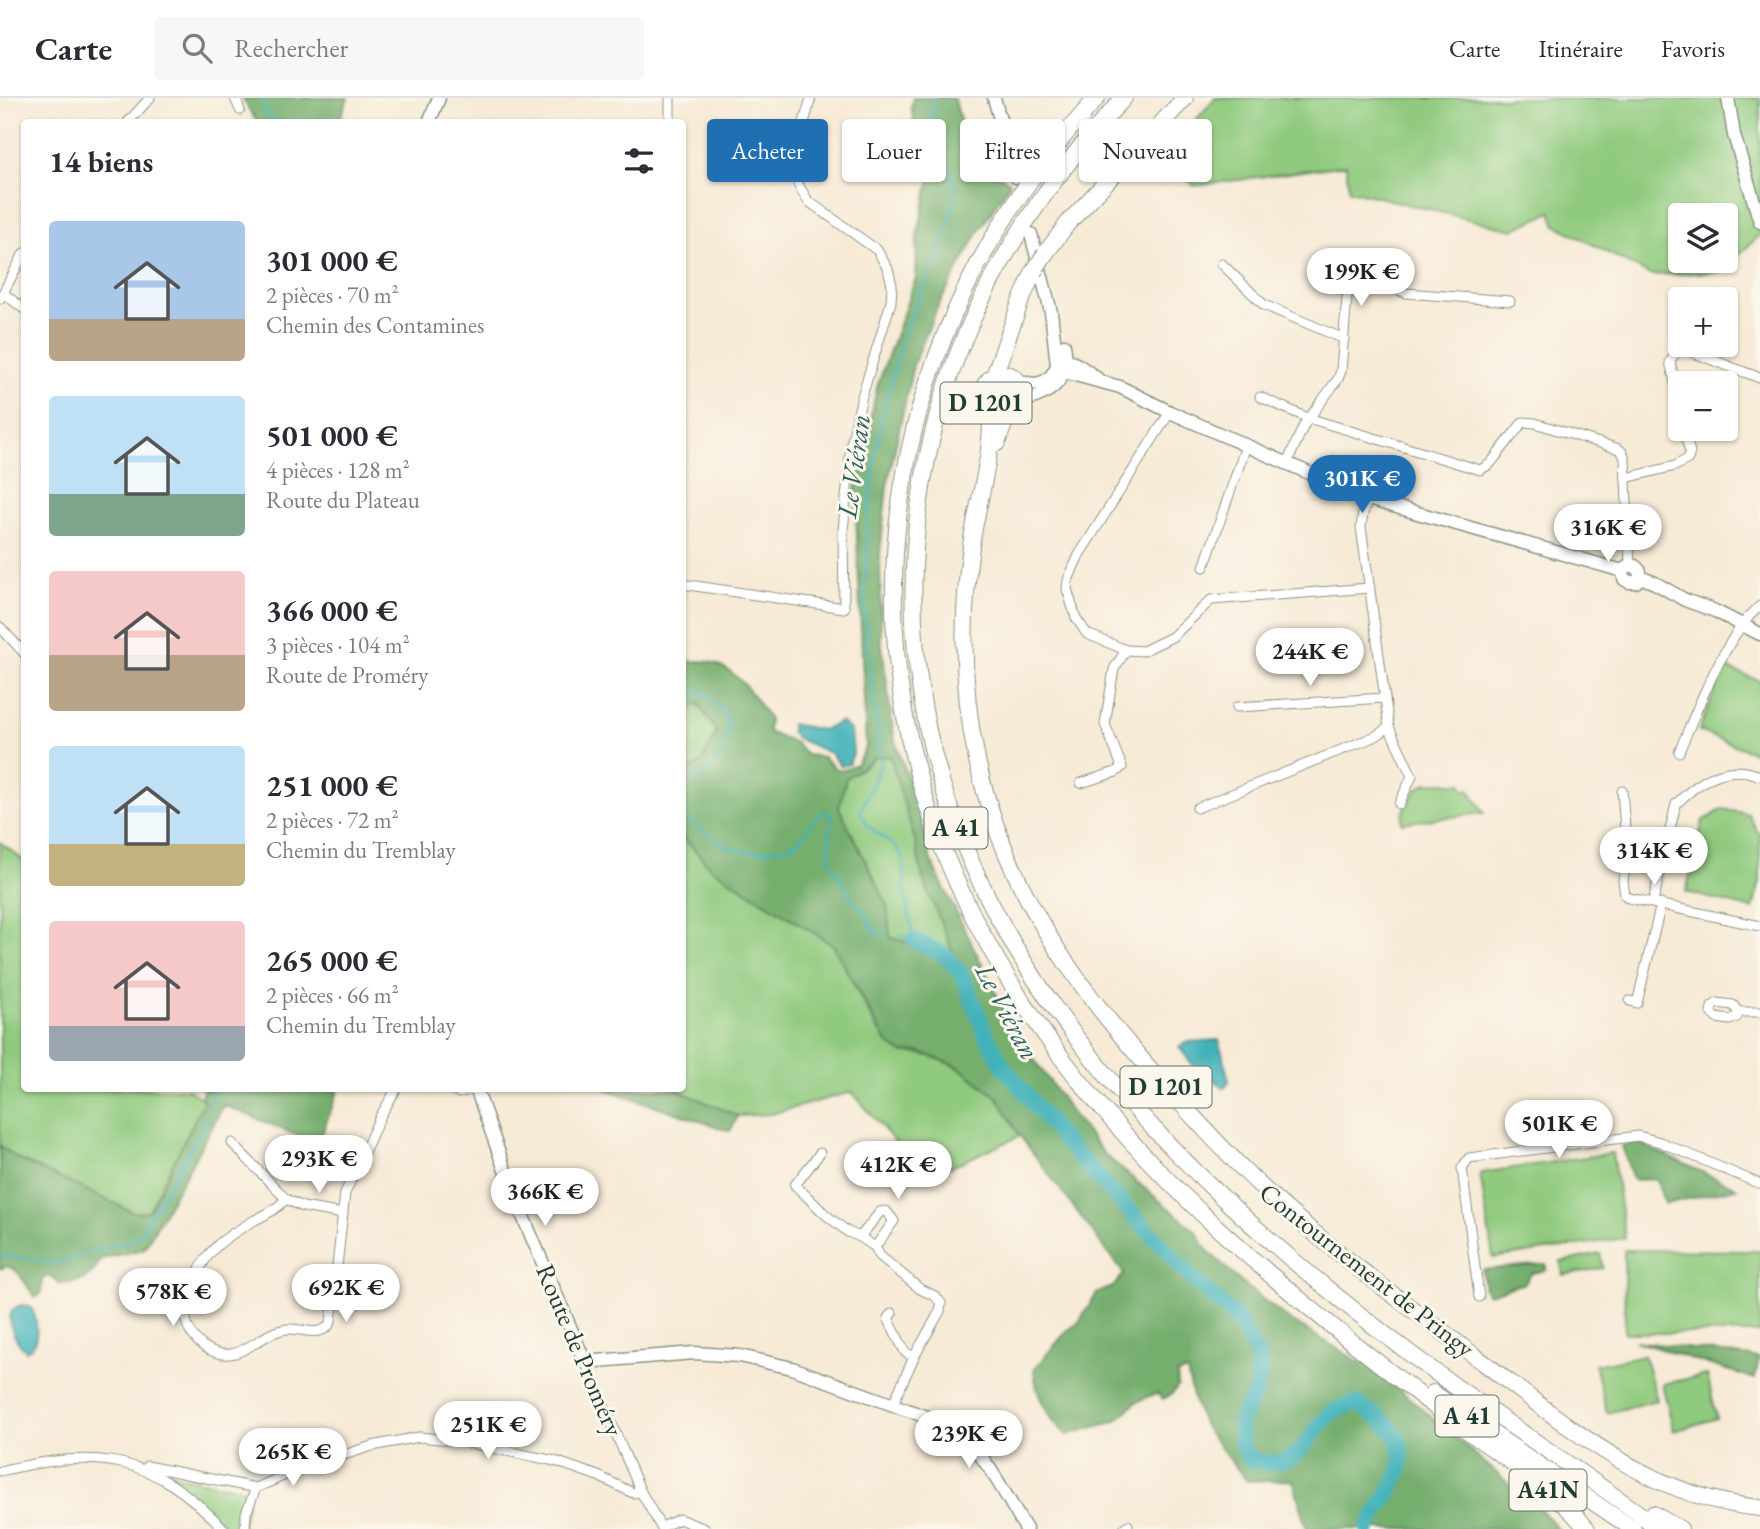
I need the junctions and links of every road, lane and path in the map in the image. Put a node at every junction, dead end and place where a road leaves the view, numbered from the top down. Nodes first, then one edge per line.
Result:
1 (150, 98) edge
2 (235, 98) edge
3 (439, 98) edge
4 (670, 98) edge
5 (811, 98) edge
6 (994, 98) edge
7 (1097, 98) edge
8 (1124, 98) edge
9 (1185, 98) edge
10 (1728, 98) edge
11 (240, 110) dead end
12 (131, 119) edge
13 (430, 119) edge
14 (670, 119) edge
15 (1000, 119) edge
16 (1760, 222) edge
17 (1031, 234) dead end
18 (21, 259) edge
19 (1222, 264) dead end
20 (1, 296) edge
21 (1510, 301) dead end
22 (21, 307) edge
23 (1016, 314) junction
24 (1344, 339) junction
25 (1062, 365) junction
26 (1672, 371) edge
27 (995, 376) junction
28 (1760, 378) edge
29 (1017, 380) junction
30 (1260, 397) dead end
31 (989, 407) junction
32 (1014, 408) junction
33 (1170, 412) junction
34 (1308, 418) junction
35 (1687, 441) edge
36 (1246, 446) junction
37 (1287, 463) junction
38 (1626, 478) junction
39 (1368, 499) junction
40 (1203, 566) dead end
41 (1627, 568) junction
42 (686, 585) edge
43 (1370, 588) junction
44 (1760, 606) edge
45 (1742, 625) junction
46 (0, 627) edge
47 (1760, 634) edge
48 (21, 650) edge
49 (1126, 650) junction
50 (1385, 698) junction
51 (1237, 707) dead end
52 (1389, 727) junction
53 (1679, 752) dead end
54 (1760, 776) edge
55 (1080, 783) dead end
56 (1622, 791) dead end
57 (1399, 804) dead end
58 (1197, 808) dead end
59 (1657, 903) junction
60 (1760, 926) edge
61 (1630, 1002) dead end
62 (1738, 1012) dead end
63 (1760, 1012) edge
64 (394, 1092) edge
65 (477, 1092) edge
66 (232, 1143) dead end
67 (820, 1153) dead end
68 (1760, 1184) edge
69 (286, 1199) junction
70 (343, 1214) junction
71 (860, 1237) junction
72 (875, 1247) junction
73 (1479, 1297) dead end
74 (1303, 1300) junction
75 (892, 1313) dead end
76 (914, 1357) junction
77 (585, 1362) junction
78 (893, 1404) junction
79 (139, 1466) junction
80 (0, 1471) edge
81 (1602, 1486) junction
82 (256, 1488) junction
83 (641, 1492) junction
84 (1760, 1500) edge
85 (1760, 1508) edge
86 (662, 1528) edge
87 (224, 1529) edge
88 (245, 1529) edge
89 (705, 1529) edge
90 (1026, 1529) edge
91 (1587, 1529) edge
92 (1633, 1529) edge
93 (1660, 1529) edge
94 (1680, 1529) edge

1 - 12 street
2 - 11 street
3 - 13 street
4 - 14 street
5 - 42 street
6 - 15 street
7 - 74 highway, A 41
8 - 81 highway, A 41
9 - 23 highway, Contournement de Pringy / D 1201, bridge
10 - 16 street
17 - 25 street
18 - 20 street
19 - 24 street
20 - 22 street
21 - 24 street
23 - 27 highway, Contournement de Pringy / D 1201
23 - 29 highway, Contournement de Pringy / D 1201
24 - 34 street
25 - 29 street
25 - 32 street
25 - 33 street
26 - 28 street
27 - 29 highway, D 1201
27 - 31 highway, Contournement de Pringy / D 1201
29 - 32 highway, Contournement de Pringy / D 1201
30 - 34 street
31 - 32 highway, D 1201
31 - 85 highway, Contournement de Pringy / D 1201
32 - 84 highway, Contournement de Pringy / D 1201
33 - 36 street
33 - 49 street
34 - 37 street
34 - 38 street
35 - 38 street
36 - 37 street
36 - 40 street
37 - 39 street
38 - 41 street
39 - 41 street
39 - 43 street
41 - 45 street
43 - 49 street
43 - 50 street
44 - 45 street
45 - 47 street
45 - 53 street
46 - 48 street
49 - 55 street
50 - 51 street
50 - 52 street
52 - 57 street
52 - 58 street
54 - 59 street
56 - 59 street
59 - 60 street
59 - 61 street
62 - 63 street
64 - 70 street
65 - 77 street, Route de Proméry
66 - 69 street
67 - 71 street
68 - 73 street
69 - 70 street
69 - 70 street
71 - 72 street
71 - 72 street
72 - 76 street
74 - 91 highway, A41N
74 - 92 highway, A 41
75 - 76 street
76 - 78 street
77 - 78 street
77 - 83 street, Route de Proméry
78 - 90 street
79 - 80 street
79 - 82 street
79 - 87 street
81 - 93 highway, A 41
81 - 94 highway, A41N
82 - 83 street
82 - 88 street
83 - 86 street, Route de Proméry
86 - 89 street

